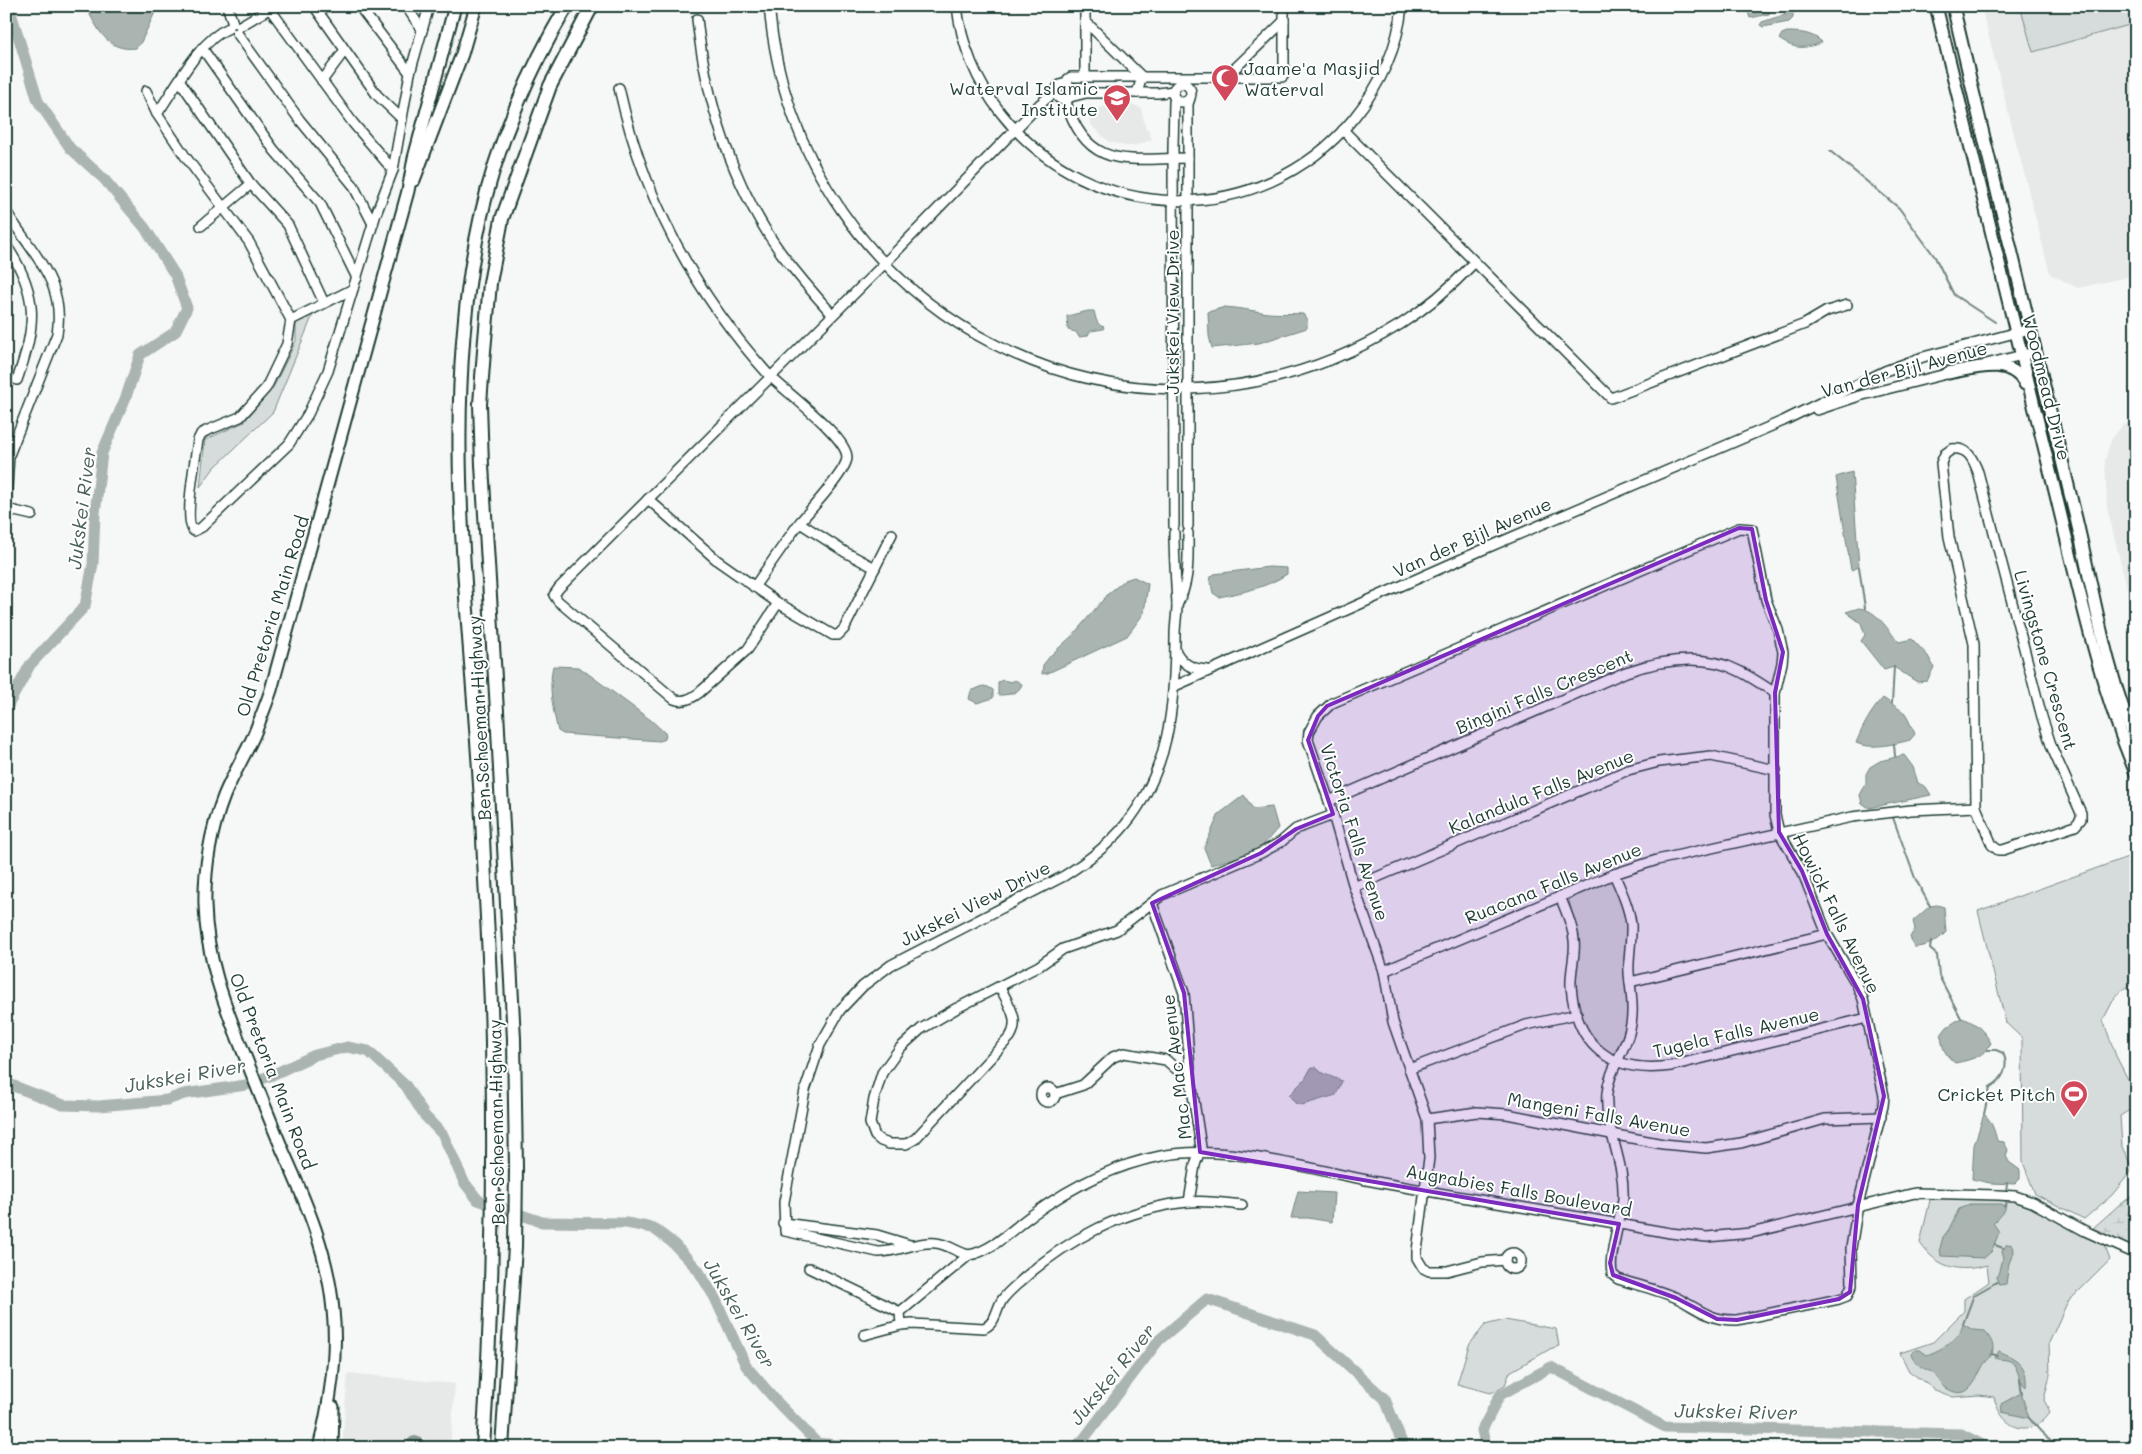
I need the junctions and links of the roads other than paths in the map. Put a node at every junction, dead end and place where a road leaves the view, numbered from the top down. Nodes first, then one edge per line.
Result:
1 (227, 6) edge
2 (314, 6) edge
3 (360, 6) edge
4 (406, 6) edge
5 (429, 6) edge
6 (455, 6) edge
7 (476, 6) edge
8 (566, 6) edge
9 (592, 6) edge
10 (769, 6) edge
11 (957, 6) edge
12 (1086, 6) edge
13 (1284, 6) edge
14 (1402, 6) edge
15 (1936, 6) edge
16 (1953, 6) edge
17 (272, 7) edge
18 (697, 19) dead end
19 (1085, 21) junction
20 (1284, 21) junction
21 (235, 28) junction
22 (422, 30) junction
23 (202, 48) junction
24 (345, 50) junction
25 (410, 73) junction
26 (1085, 77) junction
27 (1142, 77) junction
28 (1176, 77) junction
29 (1188, 77) junction
30 (1226, 77) junction
31 (180, 80) junction
32 (322, 81) junction
33 (1188, 87) junction
34 (619, 88) dead end
35 (146, 91) dead end
36 (1137, 93) junction
37 (1067, 94) junction
38 (1176, 94) junction
39 (1190, 98) junction
40 (1036, 110) junction
41 (157, 114) junction
42 (402, 119) junction
43 (1343, 130) junction
44 (1015, 132) junction
45 (1174, 158) junction
46 (1188, 158) junction
47 (393, 170) junction
48 (251, 184) junction
49 (408, 191) junction
50 (1174, 201) junction
51 (1188, 202) junction
52 (223, 208) junction
53 (6, 211) edge
54 (373, 224) junction
55 (201, 226) dead end
56 (6, 244) edge
57 (884, 264) junction
58 (1474, 264) junction
59 (357, 278) junction
60 (353, 289) junction
61 (324, 303) junction
62 (1847, 305) dead end
63 (832, 314) junction
64 (290, 320) junction
65 (2030, 329) junction
66 (2014, 332) junction
67 (2035, 352) junction
68 (2020, 355) junction
69 (1948, 373) junction
70 (770, 376) junction
71 (17, 380) dead end
72 (1174, 389) junction
73 (1188, 390) junction
74 (2031, 397) junction
75 (1783, 421) junction
76 (648, 499) junction
77 (6, 502) edge
78 (6, 509) edge
79 (32, 515) dead end
80 (800, 522) junction
81 (1174, 525) junction
82 (1188, 525) junction
83 (1739, 528) joint
84 (892, 534) dead end
85 (1174, 563) junction
86 (1188, 563) junction
87 (874, 568) junction
88 (754, 587) junction
89 (778, 603) junction
90 (1177, 605) junction
91 (1175, 650) junction
92 (1209, 670) junction
93 (1175, 686) junction
94 (1775, 693) junction
95 (2136, 741) edge
96 (1776, 770) junction
97 (2136, 774) edge
98 (1328, 801) junction
99 (1976, 807) junction
100 (1333, 815) junction
101 (1779, 832) junction
102 (1614, 874) junction
103 (1354, 887) junction
104 (1560, 896) junction
105 (1152, 903) junction
106 (1827, 934) junction
107 (1384, 970) junction
108 (1630, 982) junction
109 (1000, 987) junction
110 (1576, 1014) junction
111 (1868, 1018) junction
112 (1617, 1062) junction
113 (1409, 1068) junction
114 (1191, 1082) junction
115 (1055, 1094) dead end
116 (1881, 1117) junction
117 (1427, 1119) junction
118 (1613, 1134) junction
119 (1200, 1152) junction
120 (1424, 1191) junction
121 (1189, 1202) junction
122 (1242, 1204) dead end
123 (1858, 1205) junction
124 (1619, 1224) junction
125 (784, 1227) junction
126 (859, 1233) junction
127 (910, 1245) junction
128 (857, 1247) junction
129 (2136, 1254) edge
130 (969, 1255) junction
131 (1505, 1260) dead end
132 (809, 1268) dead end
133 (900, 1312) junction
134 (901, 1325) junction
135 (864, 1335) dead end
136 (332, 1391) junction
137 (319, 1448) edge
138 (332, 1448) edge
139 (483, 1448) edge
140 (502, 1448) edge

1 - 21 street
2 - 24 street
3 - 25 street
4 - 22 street
5 - 22 street
6 - 49 main road, Old Pretoria Main Road
7 - 49 main road, Old Pretoria Main Road
8 - 139 highway, Ben Schoeman Highway
9 - 140 highway, Ben Schoeman Highway
10 - 57 street
11 - 44 street
12 - 19 street
13 - 20 street
14 - 43 street
15 - 66 main road, Woodmead Drive
16 - 65 main road, Woodmead Drive
17 - 21 street
17 - 32 street
18 - 63 street
19 - 26 street
19 - 27 street
20 - 30 street
20 - 30 street
21 - 23 street
21 - 54 street
22 - 25 street
23 - 31 street
23 - 59 street
24 - 32 street
24 - 42 street
25 - 42 street
26 - 27 street
26 - 37 street
27 - 28 street
27 - 36 street
28 - 29 street
28 - 38 street, Jukskei View Drive
29 - 30 street
29 - 33 street
31 - 41 street
31 - 48 street
32 - 47 street
33 - 38 street
33 - 39 street
34 - 70 street
35 - 41 street
36 - 37 street
36 - 38 street
37 - 40 street
37 - 40 street
37 - 45 street
38 - 39 street
38 - 45 street, Jukskei View Drive
39 - 46 street, Jukskei View Drive
40 - 44 street
41 - 52 street
42 - 47 street
43 - 51 street
43 - 58 street
44 - 50 street
44 - 57 street
45 - 46 street
45 - 50 street, Jukskei View Drive
46 - 51 street, Jukskei View Drive
47 - 54 street
48 - 52 street
48 - 61 street
49 - 136 main road, Old Pretoria Main Road
50 - 51 street
50 - 72 street, Jukskei View Drive
51 - 73 street, Jukskei View Drive
52 - 55 street
52 - 64 street
53 - 77 street
54 - 59 street
56 - 71 street
57 - 63 street
57 - 72 street
58 - 62 street
58 - 73 street
59 - 60 street
60 - 61 street
60 - 64 street
61 - 64 street
63 - 70 street
65 - 66 street, Van der Bijl Avenue
65 - 67 main road, Woodmead Drive
66 - 68 main road, Woodmead Drive
66 - 75 street, Van der Bijl Avenue
67 - 68 street, Van der Bijl Avenue
67 - 95 main road, Woodmead Drive
68 - 69 street, Van der Bijl Avenue
68 - 74 main road, Woodmead Drive
69 - 74 main road
69 - 75 street, Van der Bijl Avenue
70 - 76 street
70 - 80 street
72 - 73 street
72 - 81 street, Jukskei View Drive
73 - 82 street, Jukskei View Drive
74 - 97 main road, Woodmead Drive
75 - 92 street, Van der Bijl Avenue
76 - 88 street
76 - 89 street
78 - 79 street
80 - 87 street
80 - 88 street
81 - 82 street
81 - 85 street, Jukskei View Drive
82 - 86 street, Jukskei View Drive
83 - 94 street, Howick Falls Avenue
83 - 98 street, Victoria Falls Avenue
84 - 87 street
85 - 86 street
85 - 90 street, Jukskei View Drive
86 - 90 street, Jukskei View Drive
87 - 89 street
88 - 89 street
90 - 91 street, Jukskei View Drive
91 - 92 street
91 - 93 street, Jukskei View Drive
92 - 93 street, Van der Bijl Avenue
93 - 125 street, Jukskei View Drive
94 - 96 street, Howick Falls Avenue
94 - 98 street, Bingini Falls Crescent
96 - 101 street, Howick Falls Avenue
96 - 103 street, Kalandula Falls Avenue
98 - 100 street, Victoria Falls Avenue
99 - 99 street, Livingstone Crescent
99 - 101 street, Ruacana Falls Avenue
100 - 103 street, Victoria Falls Avenue
100 - 105 street
101 - 102 street, Ruacana Falls Avenue
101 - 106 street, Howick Falls Avenue
102 - 104 street, Ruacana Falls Avenue
102 - 108 street
103 - 107 street, Victoria Falls Avenue
104 - 107 street, Ruacana Falls Avenue
104 - 110 street, Tugela Falls Avenue
105 - 109 street
105 - 114 street, Mac Mac Avenue
106 - 108 street
106 - 111 street, Howick Falls Avenue
107 - 113 street, Victoria Falls Avenue
108 - 112 street
109 - 109 street
110 - 112 street, Tugela Falls Avenue
110 - 113 street
111 - 112 street, Tugela Falls Avenue
111 - 116 street, Howick Falls Avenue
112 - 118 street
113 - 117 street, Victoria Falls Avenue
114 - 115 street
114 - 119 street, Mac Mac Avenue
116 - 118 street, Mangeni Falls Avenue
116 - 123 street, Howick Falls Avenue
117 - 118 street, Mangeni Falls Avenue
117 - 120 street, Victoria Falls Avenue
118 - 124 street
119 - 120 street, Augrabies Falls Boulevard
119 - 121 street, Mac Mac Avenue
119 - 130 street, Augrabies Falls Boulevard
120 - 124 street, Augrabies Falls Boulevard
120 - 131 street, Victoria Falls Avenue
121 - 122 street
121 - 134 street
123 - 124 street, Augrabies Falls Boulevard
123 - 124 street, Howick Falls Avenue
123 - 129 street, Augrabies Falls Boulevard
125 - 126 street
125 - 128 street
126 - 127 street
126 - 128 street
127 - 128 street
127 - 130 street
130 - 133 street, Augrabies Falls Boulevard
132 - 133 street
133 - 134 street
134 - 135 street
136 - 137 main road, Old Pretoria Main Road
136 - 138 main road, Old Pretoria Main Road

